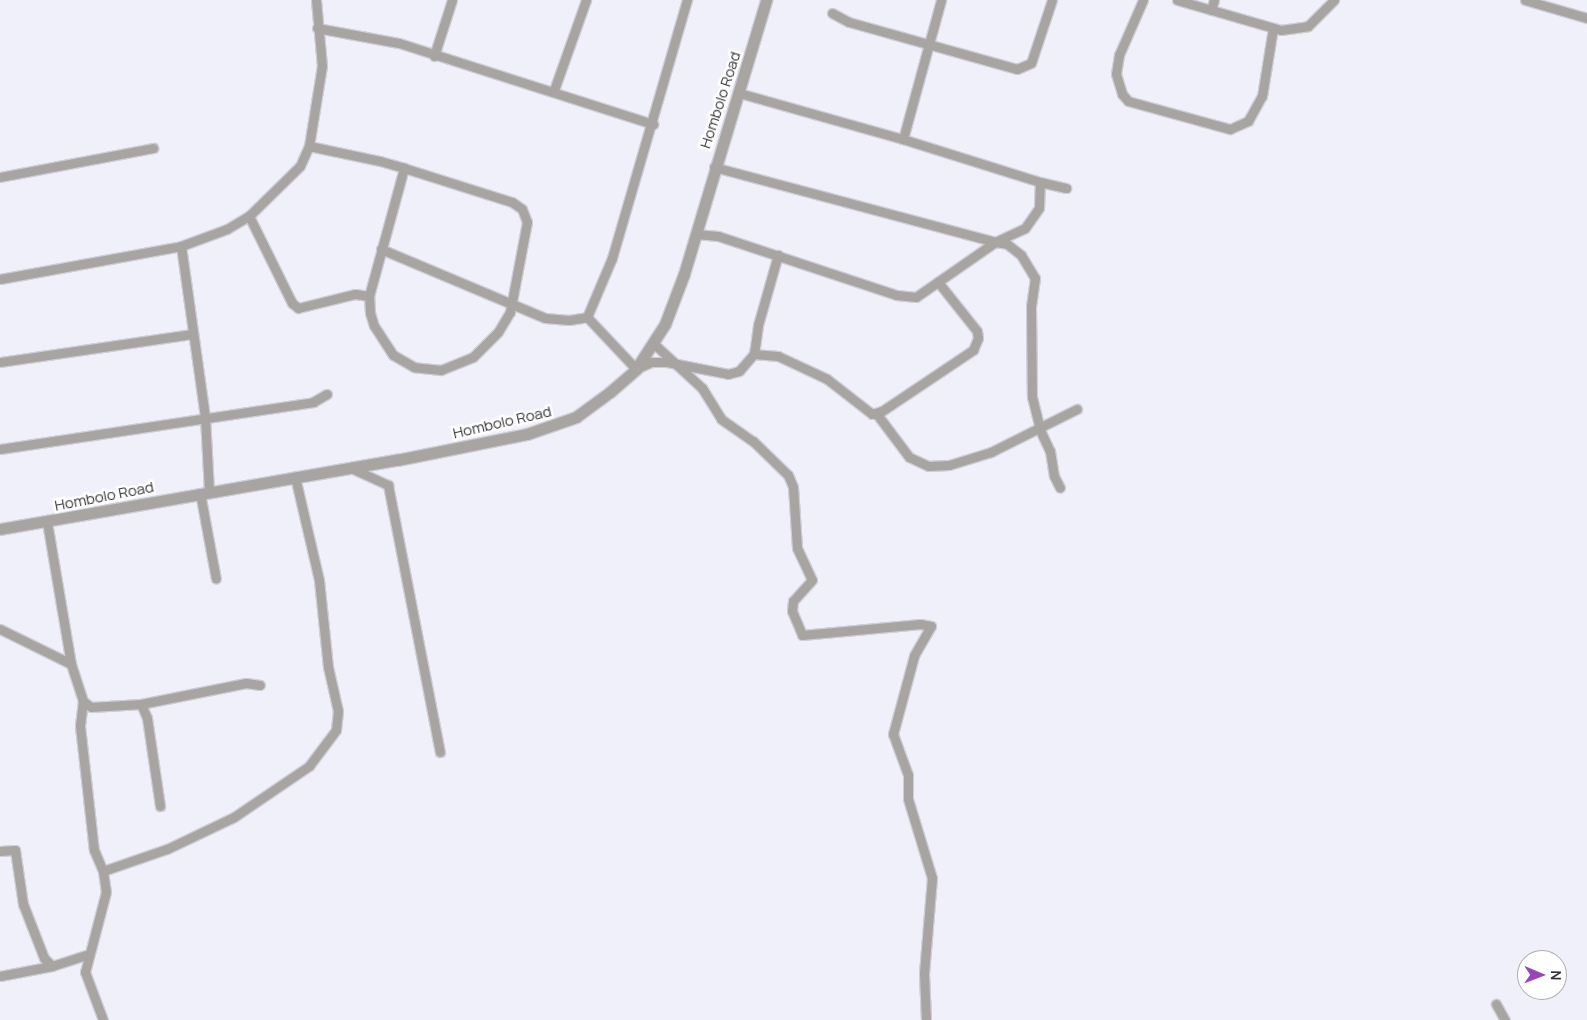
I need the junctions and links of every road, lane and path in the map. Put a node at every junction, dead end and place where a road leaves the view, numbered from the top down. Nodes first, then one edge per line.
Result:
1 (316, 0) edge
2 (452, 0) edge
3 (586, 0) edge
4 (687, 0) edge
5 (766, 0) edge
6 (941, 0) edge
7 (1052, 0) edge
8 (1143, 0) edge
9 (1177, 0) edge
10 (1214, 0) edge
11 (1334, 0) edge
12 (1525, 0) edge
13 (1541, 2) edge
14 (1211, 10) junction
15 (832, 13) dead end
16 (1587, 18) edge
17 (317, 28) junction
18 (1273, 28) junction
19 (929, 44) junction
20 (434, 56) junction
21 (554, 90) junction
22 (739, 93) junction
23 (653, 124) junction
24 (902, 139) junction
25 (309, 146) junction
26 (152, 148) dead end
27 (714, 167) junction
28 (404, 168) junction
29 (0, 178) edge
30 (1040, 182) junction
31 (1066, 188) dead end
32 (249, 216) junction
33 (696, 234) junction
34 (995, 242) junction
35 (181, 246) junction
36 (382, 249) junction
37 (778, 255) junction
38 (0, 279) edge
39 (938, 282) junction
40 (369, 296) junction
41 (513, 306) junction
42 (587, 317) junction
43 (191, 334) junction
44 (654, 344) junction
45 (754, 354) junction
46 (0, 362) edge
47 (678, 364) junction
48 (636, 368) junction
49 (327, 394) dead end
50 (1077, 409) dead end
51 (876, 413) junction
52 (205, 418) junction
53 (1040, 430) junction
54 (0, 449) edge
55 (351, 468) junction
56 (295, 477) junction
57 (1060, 488) dead end
58 (204, 492) junction
59 (47, 522) junction
60 (0, 529) edge
61 (216, 579) dead end
62 (0, 629) edge
63 (71, 664) junction
64 (260, 685) dead end
65 (83, 701) junction
66 (141, 704) junction
67 (440, 752) dead end
68 (160, 806) dead end
69 (0, 851) edge
70 (104, 871) junction
71 (88, 954) junction
72 (52, 966) junction
73 (0, 976) edge
74 (1496, 1004) dead end
75 (103, 1020) edge
76 (926, 1020) edge
77 (1505, 1020) edge

1 - 17 street
2 - 20 street
3 - 21 street
4 - 23 street
5 - 22 street, Hombolo Road
6 - 19 street
7 - 19 street
8 - 18 street
9 - 14 street
10 - 14 street
11 - 18 street
12 - 13 street
13 - 16 street
14 - 18 street
15 - 19 street
17 - 20 street
17 - 25 street
19 - 24 street
20 - 21 street
21 - 23 street
22 - 24 street
22 - 27 street, Hombolo Road
23 - 42 street
24 - 30 street
25 - 28 street
25 - 32 street
26 - 29 street
27 - 33 street, Hombolo Road
27 - 34 street
28 - 36 street
28 - 41 street
30 - 31 street
30 - 34 street
32 - 35 street
32 - 40 street
33 - 37 street
33 - 44 street, Hombolo Road
34 - 39 street
34 - 53 street
35 - 38 street
35 - 43 street
36 - 40 street
36 - 41 street
37 - 39 street
37 - 45 street
39 - 51 street
40 - 41 street
41 - 42 street
42 - 48 street
43 - 46 street
43 - 52 street
44 - 47 street
44 - 48 street, Hombolo Road
45 - 47 street
45 - 51 street
47 - 48 street
47 - 76 street
48 - 55 street, Hombolo Road
49 - 52 street
50 - 53 street
51 - 53 street
52 - 54 street
52 - 58 street
53 - 57 street
55 - 56 street, Hombolo Road
55 - 67 street
56 - 58 street, Hombolo Road
56 - 70 street
58 - 59 street, Hombolo Road
58 - 61 street
59 - 60 street, Hombolo Road
59 - 63 street
62 - 63 street
63 - 65 street
64 - 66 street
65 - 66 street
65 - 70 street
66 - 68 street
69 - 72 street
70 - 71 street
71 - 72 street
71 - 75 street
72 - 73 street
74 - 77 street

